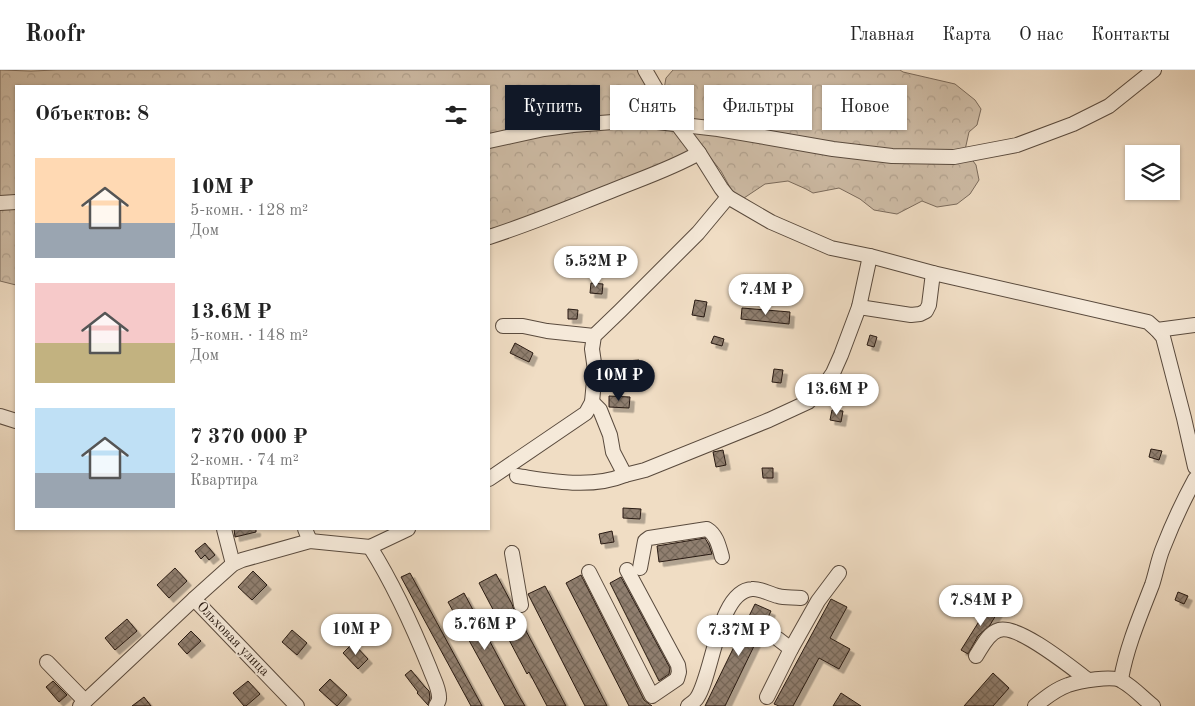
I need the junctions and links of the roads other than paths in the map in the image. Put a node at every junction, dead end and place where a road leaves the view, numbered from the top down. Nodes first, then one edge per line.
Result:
1 (648, 70) edge
2 (1154, 70) edge
3 (656, 85) edge
4 (610, 122) edge
5 (694, 127) edge
6 (682, 130) edge
7 (490, 141) edge
8 (699, 153) junction
9 (728, 197) junction
10 (0, 202) edge
11 (15, 202) edge
12 (490, 237) edge
13 (870, 256) junction
14 (933, 273) junction
15 (859, 307) junction
16 (1195, 325) edge
17 (503, 326) dead end
18 (1157, 330) junction
19 (594, 336) junction
20 (592, 402) junction
21 (0, 416) edge
22 (15, 421) edge
23 (1195, 467) edge
24 (625, 475) junction
25 (517, 476) dead end
26 (490, 478) edge
27 (1195, 479) edge
28 (224, 530) edge
29 (406, 530) edge
30 (308, 535) edge
31 (370, 547) junction
32 (512, 553) dead end
33 (722, 557) dead end
34 (233, 564) junction
35 (589, 572) dead end
36 (839, 573) dead end
37 (194, 598) junction
38 (801, 598) dead end
39 (521, 605) dead end
40 (778, 640) dead end
41 (791, 649) junction
42 (976, 656) dead end
43 (47, 662) dead end
44 (1121, 679) junction
45 (1088, 680) junction
46 (767, 697) dead end
47 (654, 701) edge
48 (83, 703) edge
49 (288, 703) edge
50 (436, 706) edge
51 (688, 706) edge
52 (1035, 706) edge
53 (1153, 706) edge

1 - 3 street
2 - 5 street
4 - 7 street
6 - 8 street
8 - 9 street
8 - 12 street
9 - 13 street
9 - 19 street
10 - 11 street
13 - 14 street
13 - 15 street
14 - 15 street
14 - 18 street
15 - 24 street
16 - 18 street
17 - 19 street
18 - 23 street
19 - 20 street
20 - 24 street
20 - 26 street
21 - 22 street
24 - 25 street
27 - 44 street
28 - 34 street
29 - 31 street
30 - 31 street
30 - 34 street
31 - 50 street
32 - 39 street
33 - 47 street
34 - 37 street
35 - 47 street
36 - 41 street
37 - 48 street, Ольховая улица
37 - 49 street, Ольховая улица
38 - 51 street
40 - 41 street
41 - 46 street
42 - 45 street
43 - 48 street
44 - 45 street
44 - 53 street
45 - 52 street

